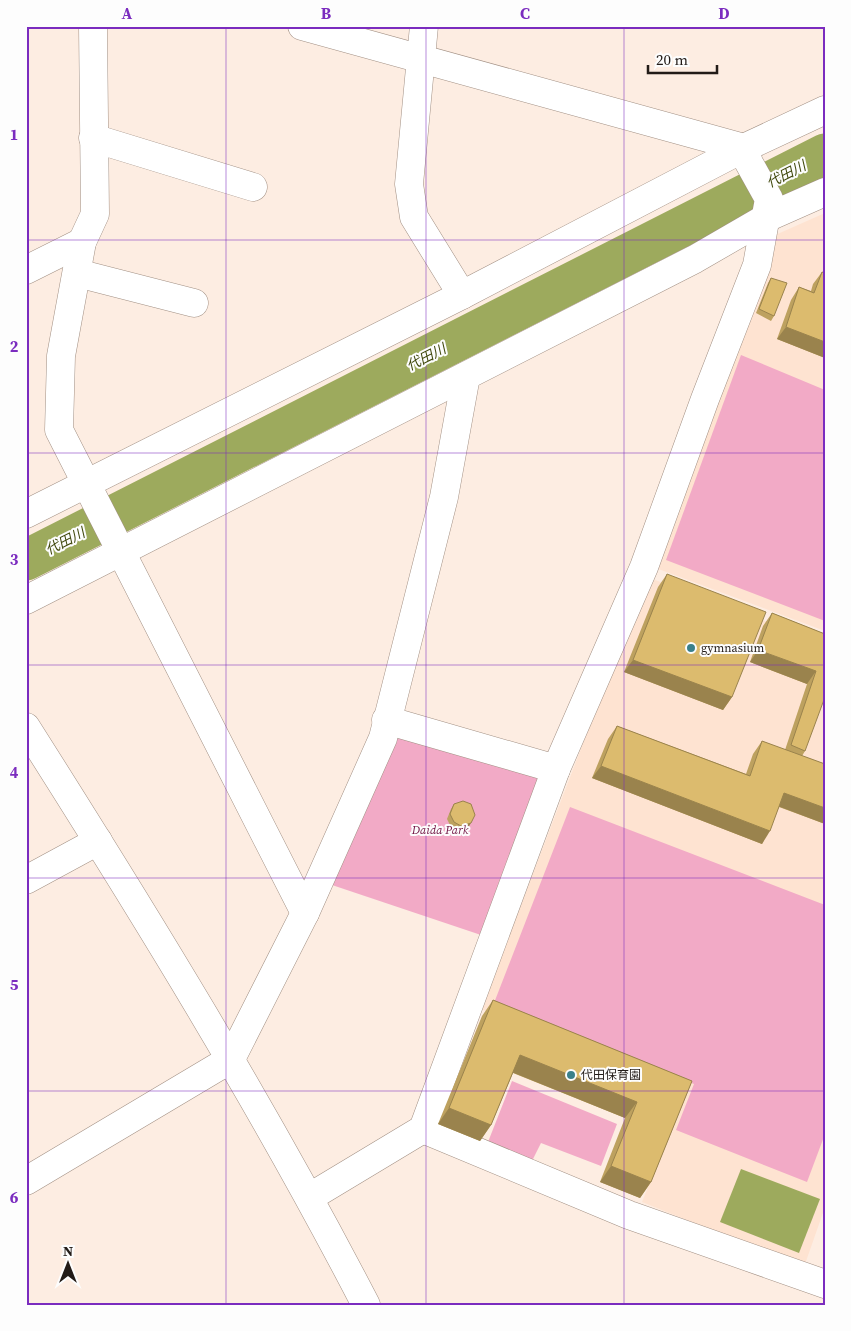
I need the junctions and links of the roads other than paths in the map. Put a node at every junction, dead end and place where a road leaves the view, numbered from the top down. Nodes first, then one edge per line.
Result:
1 (93, 26) edge
2 (302, 26) edge
3 (424, 26) edge
4 (420, 59) junction
5 (825, 110) edge
6 (93, 138) junction
7 (746, 156) junction
8 (253, 187) dead end
9 (825, 192) edge
10 (767, 209) junction
11 (82, 242) junction
12 (26, 270) edge
13 (77, 273) junction
14 (462, 294) junction
15 (194, 303) dead end
16 (466, 376) junction
17 (90, 490) junction
18 (26, 514) edge
19 (119, 544) junction
20 (26, 600) edge
21 (386, 720) junction
22 (26, 727) edge
23 (556, 769) junction
24 (98, 842) junction
25 (26, 880) edge
26 (306, 913) junction
27 (231, 1059) junction
28 (424, 1129) junction
29 (26, 1181) edge
30 (310, 1197) junction
31 (825, 1284) edge
32 (366, 1305) edge

1 - 6 street
2 - 4 street
3 - 4 street
4 - 7 street
4 - 14 street
5 - 7 street
6 - 8 street
6 - 11 street
7 - 10 street
7 - 14 street
9 - 10 street
10 - 16 street
10 - 23 street
11 - 12 street
11 - 13 street
13 - 15 street
13 - 17 street
14 - 17 street
16 - 19 street
16 - 21 street
17 - 18 street
17 - 19 street
19 - 20 street
19 - 26 street
21 - 23 street
21 - 26 street
22 - 24 street
23 - 28 street
24 - 25 street
24 - 27 street
26 - 27 street
27 - 29 street
27 - 30 street
28 - 30 street
28 - 31 street
30 - 32 street

